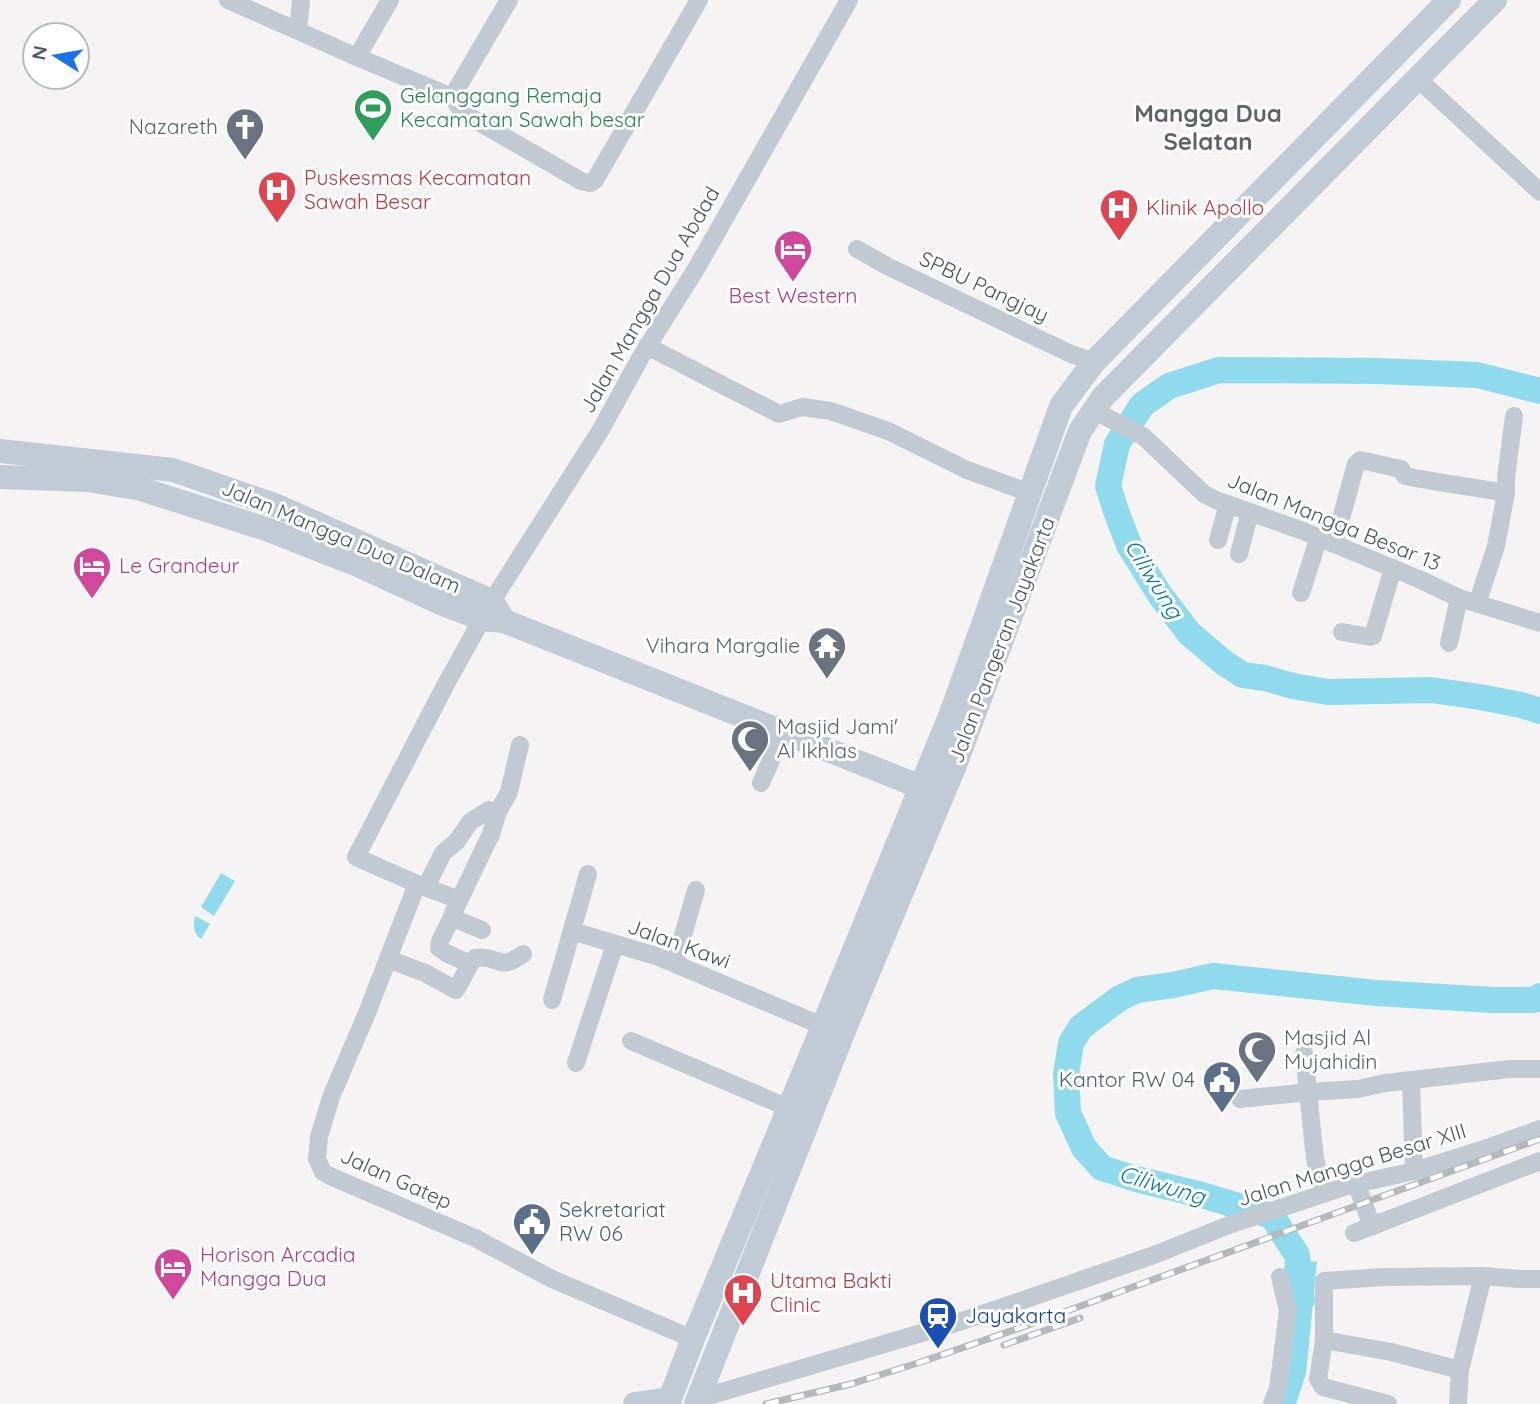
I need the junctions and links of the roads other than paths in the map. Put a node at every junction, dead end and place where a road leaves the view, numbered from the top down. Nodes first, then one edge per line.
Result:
1 (228, 0) edge
2 (301, 0) edge
3 (390, 0) edge
4 (509, 0) edge
5 (699, 0) edge
6 (849, 0) edge
7 (1449, 0) edge
8 (1495, 0) edge
9 (298, 30) junction
10 (357, 57) junction
11 (1417, 78) junction
12 (453, 97) junction
13 (1540, 192) edge
14 (857, 249) dead end
15 (648, 346) junction
16 (1094, 362) junction
17 (1093, 410) junction
18 (1514, 416) dead end
19 (0, 451) edge
20 (0, 477) edge
21 (1030, 493) junction
22 (1506, 493) junction
23 (1228, 504) junction
24 (1250, 512) junction
25 (1218, 540) dead end
26 (1327, 541) junction
27 (1239, 554) dead end
28 (1392, 568) junction
29 (1301, 593) dead end
30 (1459, 598) junction
31 (1477, 604) junction
32 (492, 614) junction
33 (1540, 623) edge
34 (1342, 632) dead end
35 (1449, 643) dead end
36 (783, 733) junction
37 (520, 745) dead end
38 (761, 782) dead end
39 (921, 787) junction
40 (498, 812) junction
41 (588, 874) dead end
42 (421, 885) junction
43 (696, 890) dead end
44 (460, 900) junction
45 (452, 917) junction
46 (878, 922) junction
47 (482, 930) dead end
48 (572, 931) junction
49 (615, 944) junction
50 (523, 954) dead end
51 (388, 959) junction
52 (470, 964) junction
53 (675, 964) junction
54 (859, 966) junction
55 (552, 1000) dead end
56 (824, 1026) junction
57 (631, 1041) dead end
58 (1304, 1052) dead end
59 (576, 1063) dead end
60 (1540, 1069) edge
61 (1411, 1081) junction
62 (1309, 1092) junction
63 (1240, 1099) dead end
64 (789, 1108) junction
65 (1540, 1129) edge
66 (1540, 1161) edge
67 (1414, 1171) junction
68 (1321, 1183) dead end
69 (1351, 1184) junction
70 (1372, 1226) junction
71 (1354, 1233) dead end
72 (1483, 1276) junction
73 (1280, 1277) dead end
74 (1540, 1279) edge
75 (693, 1339) junction
76 (1324, 1340) junction
77 (1460, 1370) junction
78 (1344, 1398) edge
79 (697, 1401) edge
80 (668, 1402) edge
81 (635, 1404) edge
82 (1272, 1404) edge
83 (1388, 1404) edge
84 (1458, 1404) edge

1 - 9 street
2 - 9 street
3 - 10 street
4 - 12 street
5 - 12 street
6 - 15 street, Jalan Mangga Dua Abdad
7 - 16 main road, Jalan Pangeran Jayakarta
8 - 11 main road, Jalan Pangeran Jayakarta
9 - 10 street
10 - 12 street
11 - 13 street
11 - 17 main road, Jalan Pangeran Jayakarta
14 - 16 street, SPBU Pangjay
15 - 21 street
15 - 32 street, Jalan Mangga Dua Abdad
16 - 21 main road, Jalan Pangeran Jayakarta
17 - 23 street, Jalan Mangga Besar 13
17 - 46 main road, Jalan Pangeran Jayakarta
18 - 22 street
19 - 32 main road, Jalan Mangga Dua Dalam
20 - 32 main road, Jalan Mangga Dua Dalam
21 - 39 main road, Jalan Pangeran Jayakarta
22 - 26 street
22 - 31 street
23 - 24 street, Jalan Mangga Besar 13
23 - 25 street
24 - 26 street, Jalan Mangga Besar 13
24 - 27 street
26 - 28 street, Jalan Mangga Besar 13
26 - 29 street
28 - 30 street, Jalan Mangga Besar 13
28 - 34 street
30 - 31 street, Jalan Mangga Besar 13
30 - 35 street
31 - 33 street, Jalan Mangga Besar 13
32 - 36 main road, Jalan Mangga Dua Dalam
32 - 42 street, Jalan Mangga Dua Abdad
36 - 38 street
36 - 39 main road, Jalan Mangga Dua Dalam
37 - 40 street
39 - 46 main road, Jalan Pangeran Jayakarta
40 - 42 street, Jalan Gatep
40 - 44 street
41 - 48 street
42 - 44 street
42 - 51 street, Jalan Gatep
43 - 53 street
44 - 45 street
45 - 47 street
45 - 52 street
46 - 54 main road, Jalan Pangeran Jayakarta
48 - 49 street, Jalan Kawi
48 - 55 street
49 - 53 street, Jalan Kawi
49 - 59 street
50 - 52 street
51 - 52 street
51 - 75 street, Jalan Gatep
53 - 56 street, Jalan Kawi
54 - 56 main road, Jalan Pangeran Jayakarta
54 - 79 main road, Jalan Pangeran Jayakarta
56 - 64 main road, Jalan Pangeran Jayakarta
57 - 64 street
58 - 62 street
60 - 61 street
61 - 62 street
61 - 67 street
62 - 63 street
62 - 68 street
64 - 75 main road, Jalan Pangeran Jayakarta
65 - 67 street, Jalan Mangga Besar XIII
66 - 70 street
67 - 69 street, Jalan Mangga Besar XIII
69 - 70 street
69 - 79 street, Jalan Mangga Besar XIII
70 - 71 street
72 - 74 street
72 - 76 street
72 - 77 street
73 - 82 street
75 - 80 main road, Jalan Pangeran Jayakarta
76 - 77 street
76 - 78 street
77 - 84 street
78 - 83 street
80 - 81 main road

